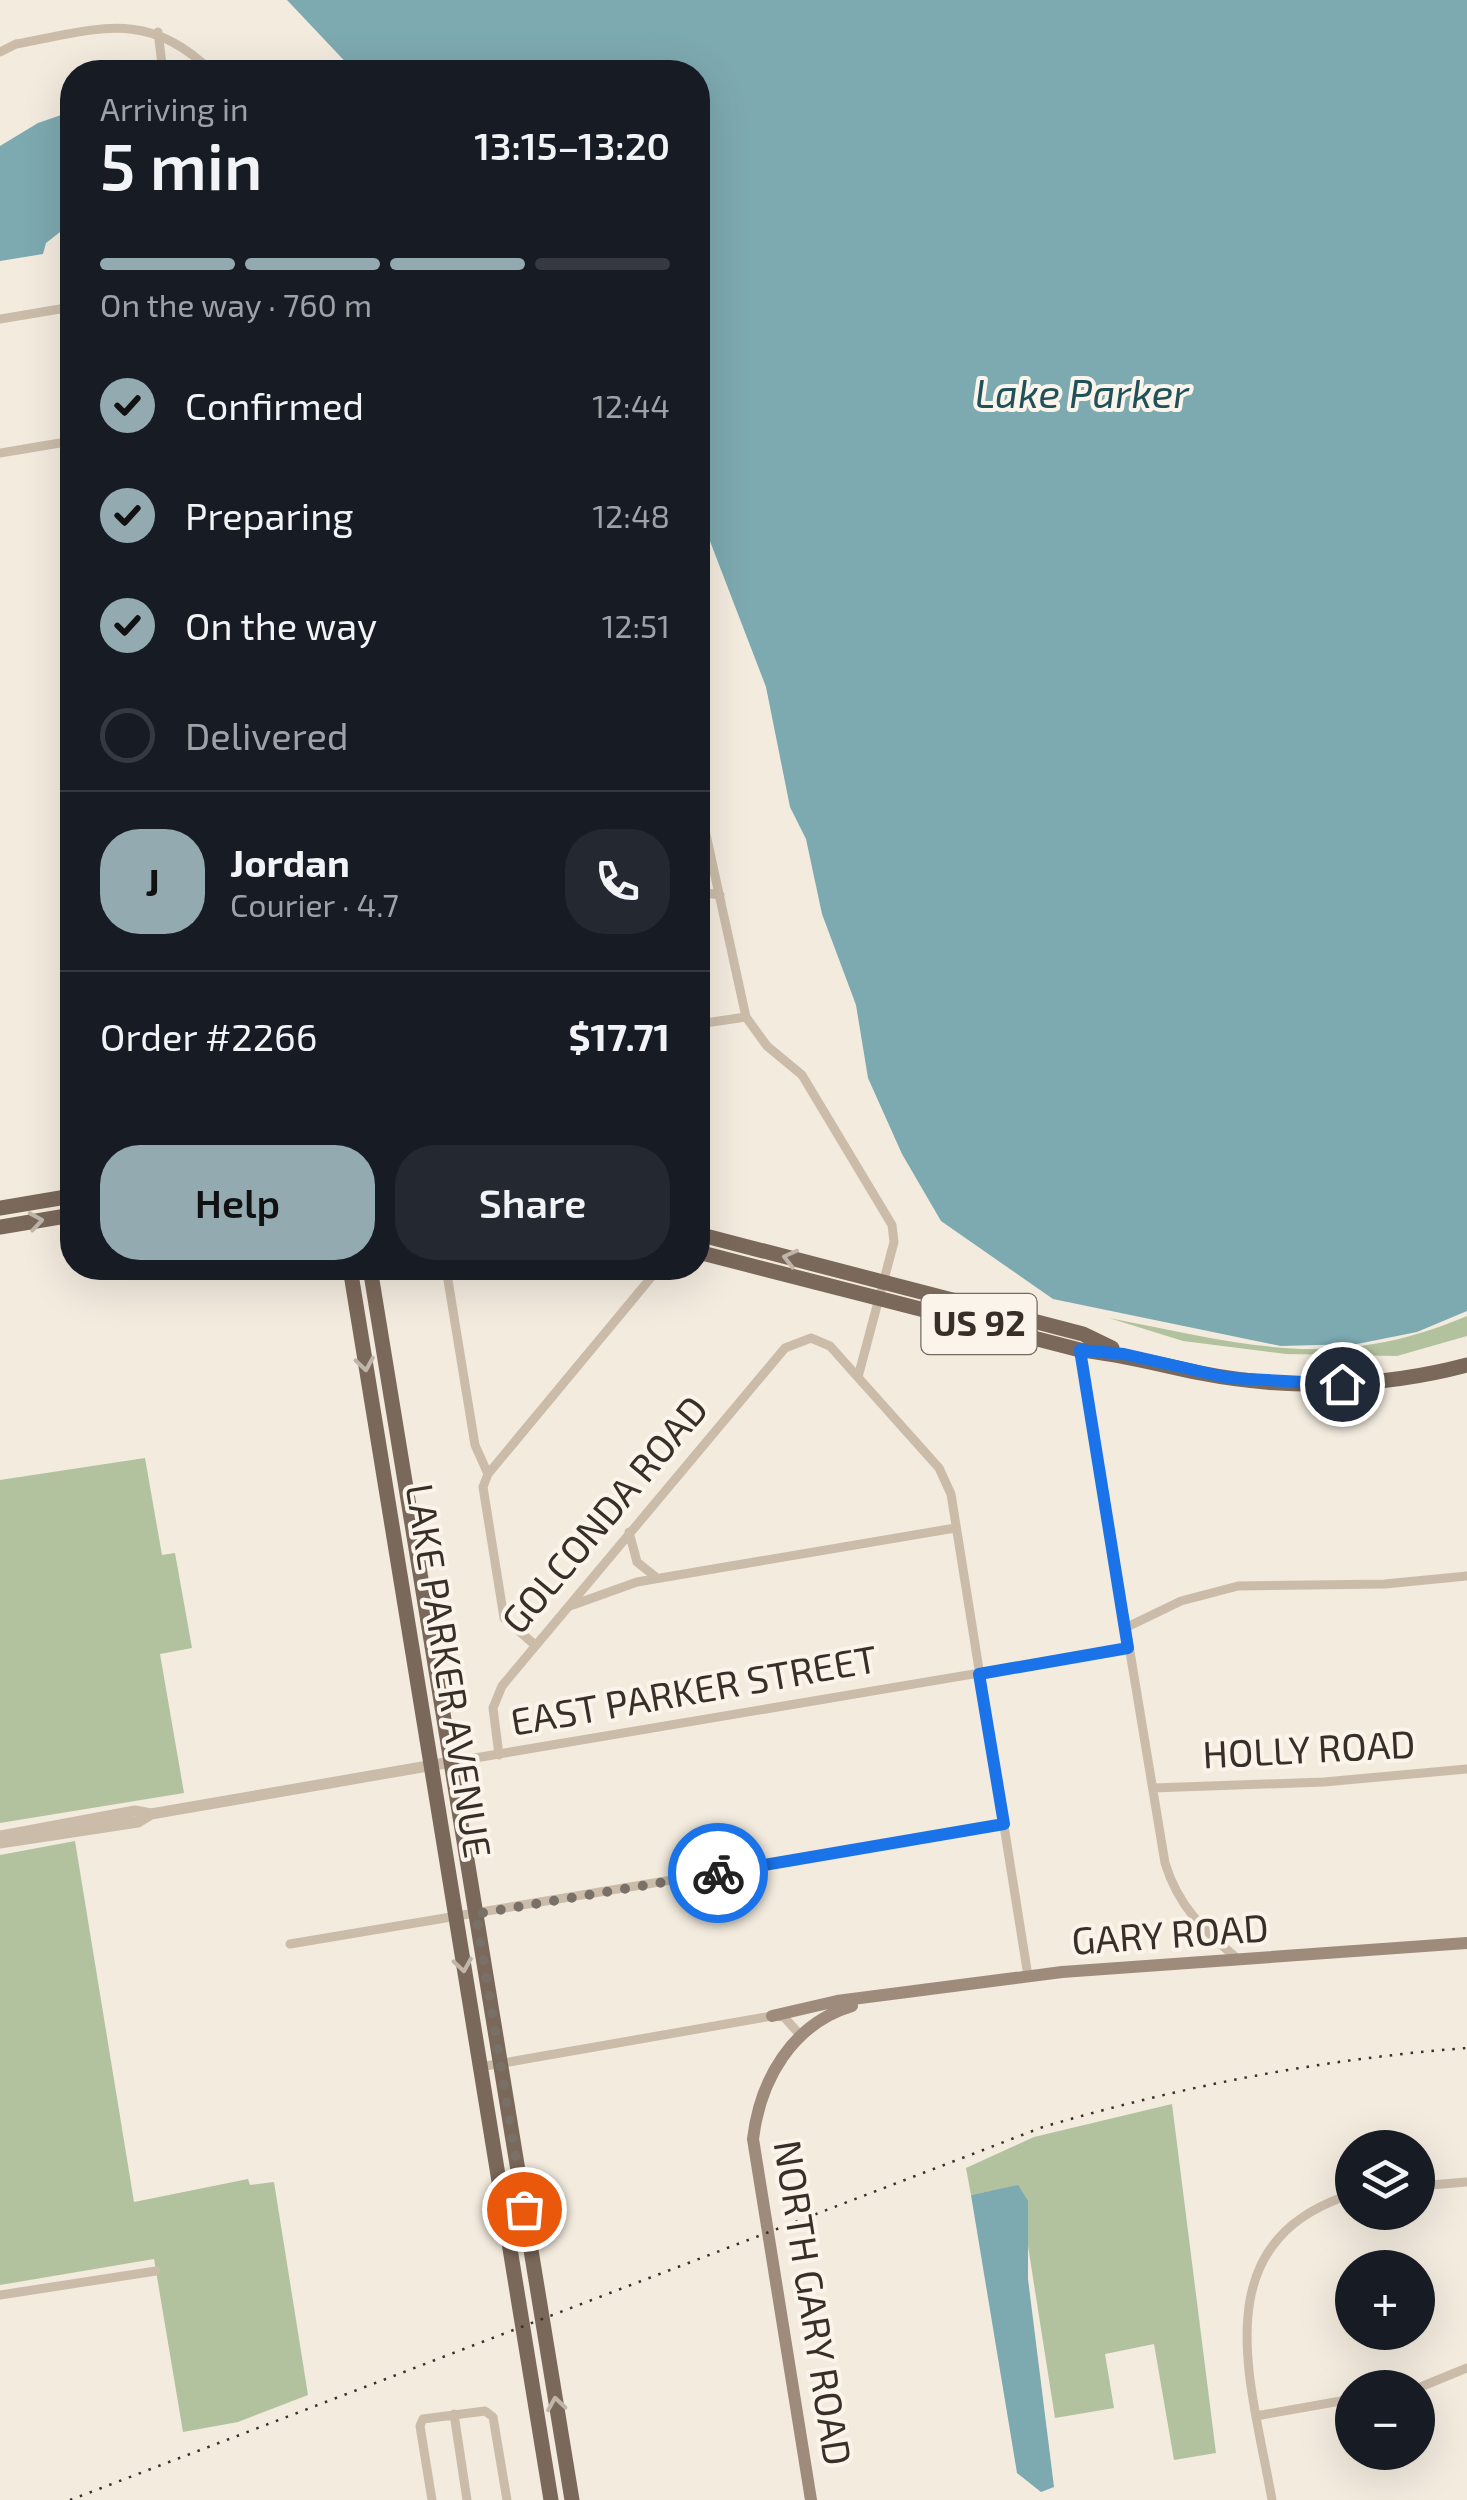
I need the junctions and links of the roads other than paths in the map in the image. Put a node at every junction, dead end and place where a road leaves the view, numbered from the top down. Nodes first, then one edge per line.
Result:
1 (158, 32) junction
2 (0, 52) edge
3 (162, 60) edge
4 (200, 60) edge
5 (60, 309) edge
6 (0, 319) edge
7 (60, 443) edge
8 (0, 453) edge
9 (710, 851) edge
10 (710, 894) edge
11 (720, 895) junction
12 (746, 1017) junction
13 (710, 1022) edge
14 (60, 1198) edge
15 (24, 1204) junction
16 (0, 1208) edge
17 (0, 1216) edge
18 (60, 1217) edge
19 (0, 1227) edge
20 (710, 1237) edge
21 (710, 1255) edge
22 (352, 1280) edge
23 (372, 1280) edge
24 (448, 1280) edge
25 (649, 1280) edge
26 (882, 1281) junction
27 (877, 1298) junction
28 (1080, 1350) junction
29 (1117, 1351) junction
30 (1467, 1365) edge
31 (858, 1376) junction
32 (488, 1474) junction
33 (955, 1528) junction
34 (629, 1532) junction
35 (1467, 1576) edge
36 (658, 1578) junction
37 (567, 1606) junction
38 (1125, 1628) junction
39 (535, 1645) junction
40 (1128, 1648) junction
41 (979, 1674) junction
42 (499, 1755) junction
43 (450, 1762) junction
44 (431, 1765) junction
45 (1467, 1769) edge
46 (1153, 1788) junction
47 (1004, 1824) junction
48 (0, 1839) edge
49 (476, 1914) junction
50 (456, 1918) junction
51 (1467, 1943) edge
52 (290, 1944) dead end
53 (1238, 1959) junction
54 (1028, 1976) junction
55 (879, 1998) junction
56 (772, 2016) junction
57 (801, 2036) junction
58 (500, 2064) junction
59 (480, 2067) junction
60 (1467, 2182) edge
61 (1435, 2185) edge
62 (1335, 2201) edge
63 (156, 2271) dead end
64 (0, 2295) edge
65 (1467, 2368) edge
66 (1435, 2381) edge
67 (1335, 2403) edge
68 (454, 2414) junction
69 (1256, 2416) junction
70 (432, 2500) edge
71 (467, 2500) edge
72 (507, 2500) edge
73 (551, 2500) edge
74 (572, 2500) edge
75 (811, 2500) edge
76 (1272, 2500) edge

1 - 2 street
1 - 3 street
1 - 4 street
5 - 6 street
7 - 8 street
9 - 11 street
10 - 11 street
11 - 12 street
12 - 13 street
12 - 26 street
14 - 15 main road
15 - 16 main road
15 - 17 main road
19 -> 18 main road
26 -> 20 main road, US 92
21 - 27 main road, US 92
22 -> 44 main road, LAKE PARKER AVENUE
23 - 43 main road, LAKE PARKER AVENUE
24 - 32 street
25 - 32 street
26 - 27 street
26 - 29 main road, US 92
27 - 28 main road, US 92
27 - 31 street
28 - 29 main road, US 92
28 - 38 street
29 - 30 main road, US 92
31 - 33 street
31 - 34 street, GOLCONDA ROAD
32 - 39 street
33 - 36 street
33 - 41 street
34 - 36 street
34 - 37 street, GOLCONDA ROAD
35 - 38 street
36 - 37 street
37 - 39 street, GOLCONDA ROAD
38 - 40 street
39 - 42 street, GOLCONDA ROAD
40 - 41 street, EAST PARKER STREET
40 - 46 street
41 - 42 street, EAST PARKER STREET
41 - 47 street
42 - 43 street, EAST PARKER STREET
43 - 44 street, EAST PARKER STREET
43 - 49 main road, LAKE PARKER AVENUE
44 - 48 street, EAST PARKER STREET
44 - 50 main road, LAKE PARKER AVENUE
45 - 46 street, HOLLY ROAD
46 - 53 street
47 - 49 street
47 - 54 street
49 - 50 street
49 - 58 main road, LAKE PARKER AVENUE
50 - 52 street
50 -> 59 main road, LAKE PARKER AVENUE
51 - 53 main road, GARY ROAD
53 - 54 main road, GARY ROAD
54 - 55 main road, GARY ROAD
55 - 56 main road
55 - 57 main road, NORTH GARY ROAD
56 - 57 street
56 - 58 street
57 - 75 main road, NORTH GARY ROAD
58 - 59 street
74 -> 58 main road, LAKE PARKER AVENUE
59 - 73 main road, LAKE PARKER AVENUE
60 - 61 street
62 - 69 street
63 - 64 street
65 - 66 street
67 - 69 street
68 - 70 street
68 - 71 street
68 - 72 street
69 - 76 street

